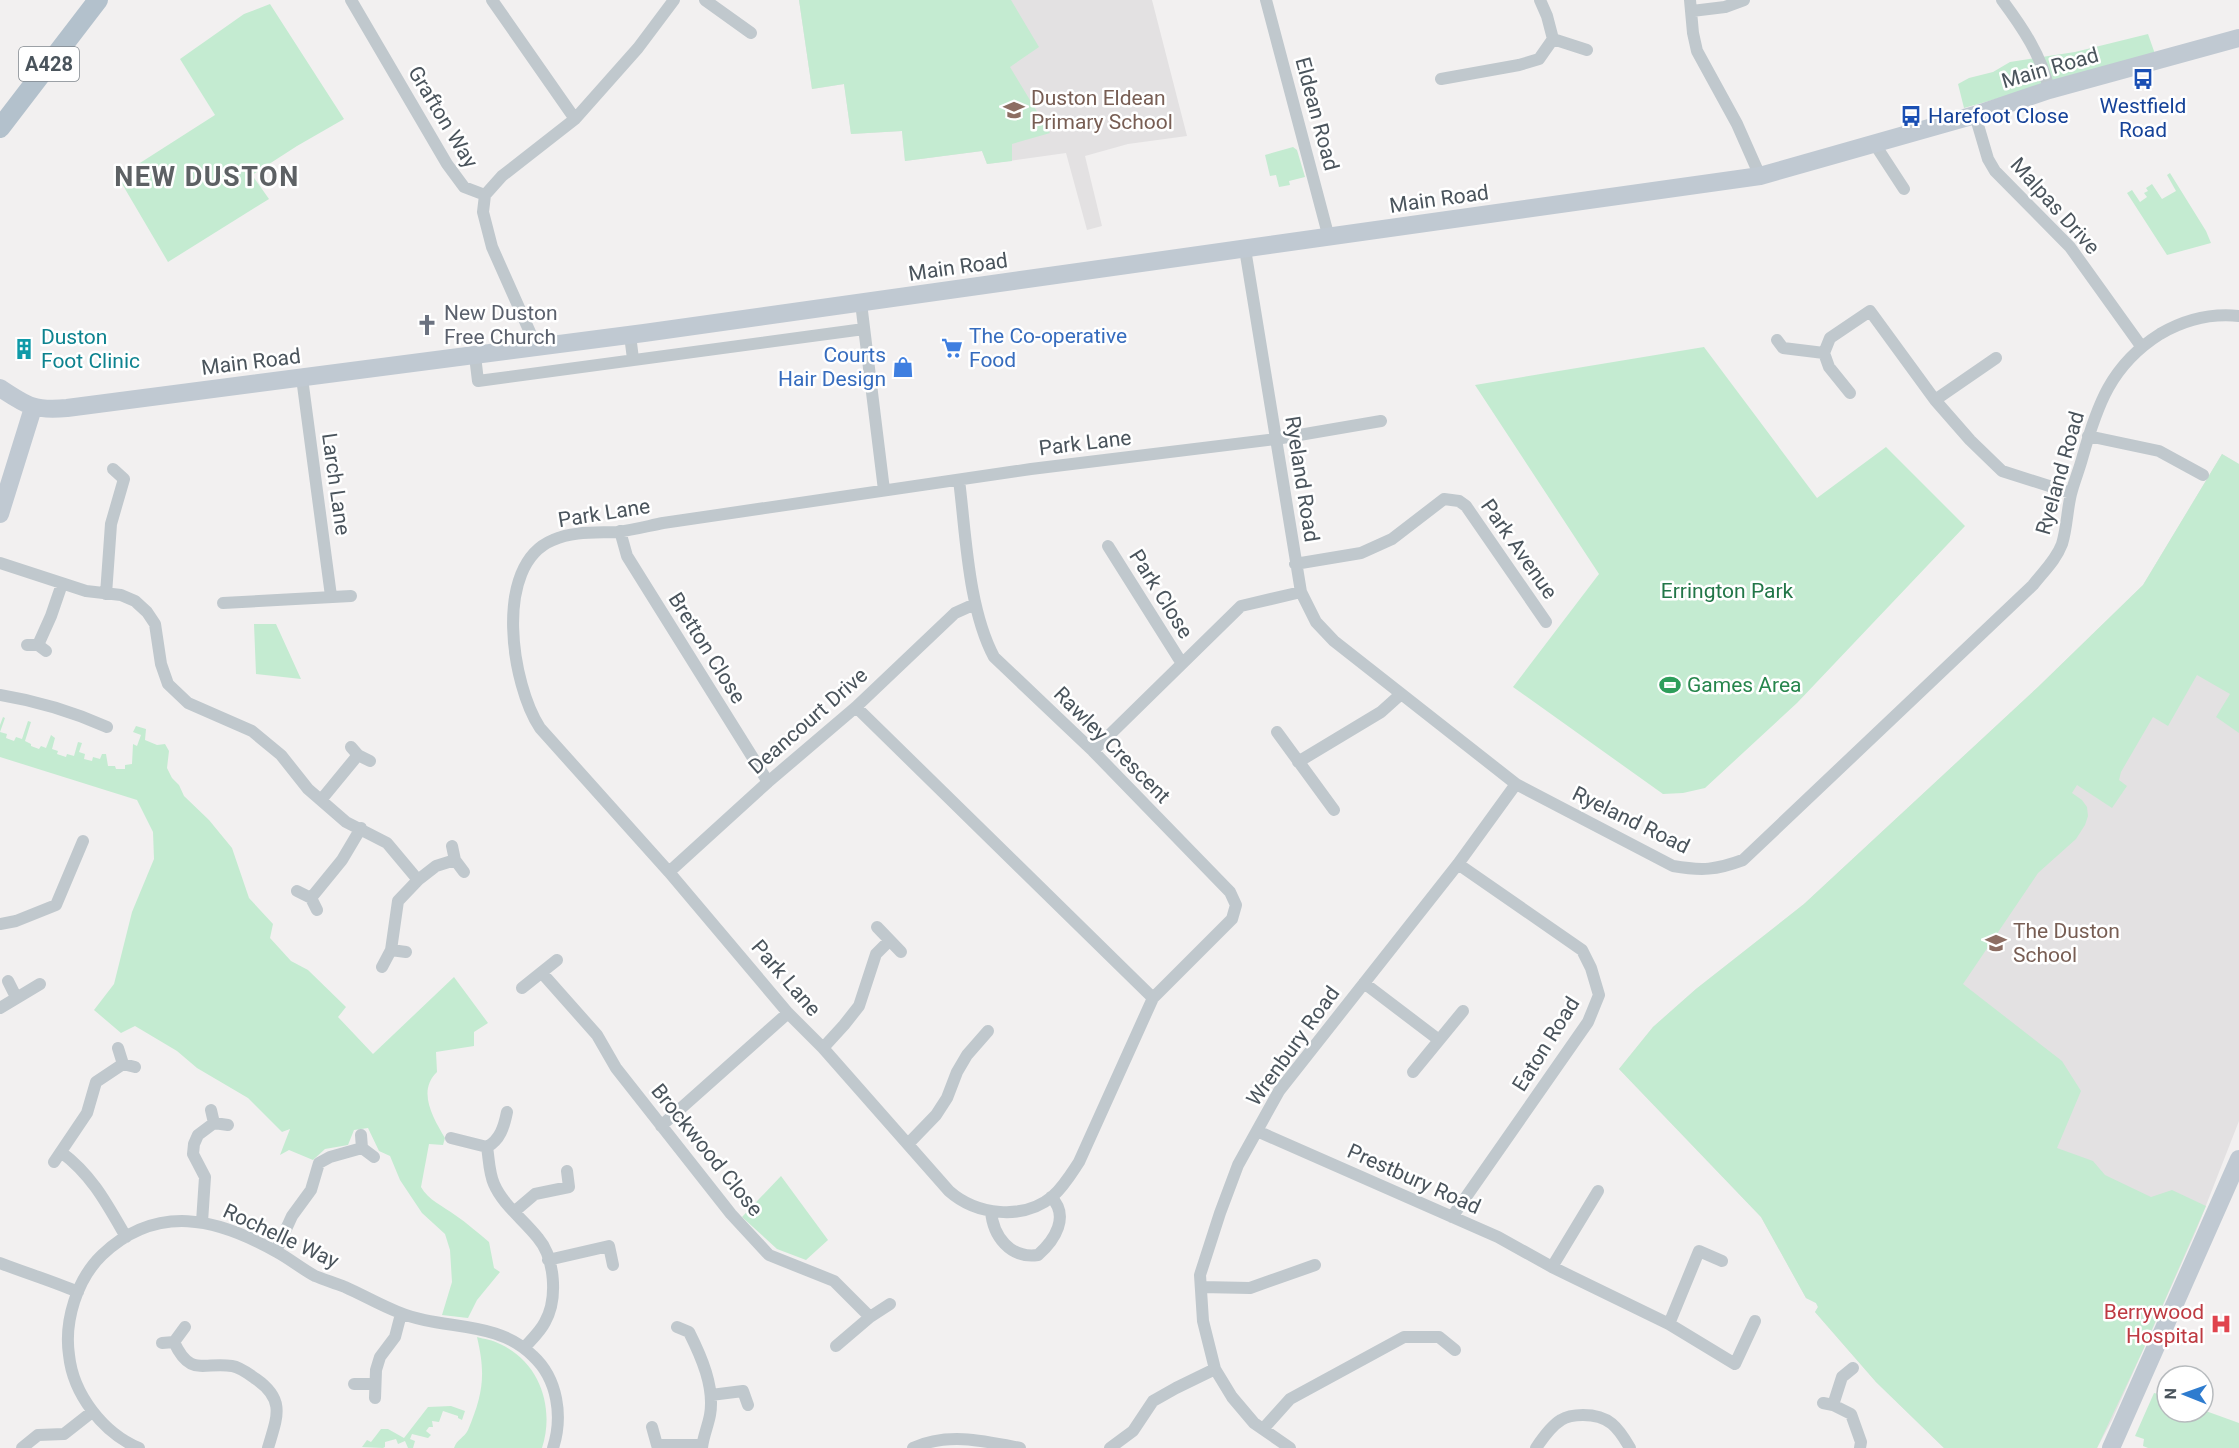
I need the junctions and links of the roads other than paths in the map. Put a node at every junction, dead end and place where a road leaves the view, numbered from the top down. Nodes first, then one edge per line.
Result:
1 (98, 0) edge
2 (351, 0) edge
3 (492, 0) edge
4 (674, 0) edge
5 (705, 0) edge
6 (1266, 0) edge
7 (1540, 0) edge
8 (1744, 0) edge
9 (2002, 0) edge
10 (1691, 5) edge
11 (751, 33) dead end
12 (2239, 38) edge
13 (1553, 39) junction
14 (1587, 50) dead end
15 (1441, 79) dead end
16 (2049, 90) junction
17 (1975, 115) junction
18 (575, 119) junction
19 (0, 128) edge
20 (1874, 143) junction
21 (1760, 176) junction
22 (1904, 189) dead end
23 (485, 195) junction
24 (1329, 238) junction
25 (1245, 249) junction
26 (861, 303) junction
27 (2239, 316) edge
28 (864, 328) junction
29 (630, 335) junction
30 (1777, 340) dead end
31 (2141, 346) junction
32 (537, 348) junction
33 (1824, 353) junction
34 (475, 356) junction
35 (1996, 358) dead end
36 (633, 359) junction
37 (302, 378) junction
38 (0, 388) edge
39 (1850, 393) dead end
40 (1935, 400) junction
41 (33, 408) junction
42 (1382, 421) dead end
43 (2088, 436) junction
44 (1276, 439) junction
45 (113, 470) dead end
46 (2202, 475) dead end
47 (959, 480) junction
48 (884, 490) junction
49 (2071, 492) junction
50 (0, 514) edge
51 (620, 531) junction
52 (1108, 546) dead end
53 (0, 563) edge
54 (1295, 564) junction
55 (62, 584) junction
56 (1300, 592) junction
57 (106, 594) junction
58 (331, 596) junction
59 (351, 596) dead end
60 (224, 603) dead end
61 (975, 604) junction
62 (1546, 622) dead end
63 (37, 647) dead end
64 (1181, 662) junction
65 (1401, 694) junction
66 (0, 695) edge
67 (856, 707) junction
68 (107, 727) dead end
69 (1276, 732) dead end
70 (1093, 751) junction
71 (370, 761) dead end
72 (1298, 762) junction
73 (768, 782) junction
74 (1516, 784) junction
75 (321, 800) junction
76 (1334, 810) dead end
77 (361, 828) junction
78 (84, 841) dead end
79 (452, 846) dead end
80 (456, 860) junction
81 (1458, 864) junction
82 (464, 872) dead end
83 (669, 872) junction
84 (418, 880) junction
85 (297, 891) dead end
86 (0, 924) edge
87 (877, 927) dead end
88 (889, 941) junction
89 (391, 950) junction
90 (406, 952) dead end
91 (901, 952) dead end
92 (558, 960) dead end
93 (382, 967) dead end
94 (542, 973) junction
95 (8, 981) dead end
96 (1364, 983) junction
97 (40, 984) dead end
98 (522, 988) dead end
99 (16, 997) junction
100 (1153, 998) junction
101 (0, 1008) edge
102 (1463, 1011) dead end
103 (788, 1013) junction
104 (988, 1031) dead end
105 (1439, 1040) junction
106 (118, 1048) dead end
107 (823, 1048) junction
108 (1413, 1072) dead end
109 (1119, 1077) joint
110 (211, 1110) dead end
111 (507, 1112) dead end
112 (214, 1123) junction
113 (228, 1125) dead end
114 (661, 1126) junction
115 (1257, 1131) junction
116 (361, 1135) dead end
117 (451, 1138) dead end
118 (908, 1144) junction
119 (362, 1148) junction
120 (487, 1148) junction
121 (374, 1157) dead end
122 (2239, 1159) edge
123 (567, 1171) dead end
124 (1599, 1191) dead end
125 (1051, 1197) junction
126 (515, 1211) junction
127 (991, 1211) junction
128 (1452, 1217) junction
129 (202, 1222) junction
130 (126, 1237) junction
131 (276, 1251) junction
132 (548, 1260) junction
133 (1722, 1261) dead end
134 (0, 1263) edge
135 (613, 1265) dead end
136 (1315, 1265) dead end
137 (1552, 1268) junction
138 (1201, 1287) junction
139 (78, 1292) junction
140 (890, 1304) dead end
141 (401, 1314) junction
142 (870, 1317) junction
143 (1755, 1321) dead end
144 (1669, 1324) junction
145 (185, 1327) dead end
146 (677, 1327) dead end
147 (836, 1346) dead end
148 (525, 1347) junction
149 (1455, 1350) dead end
150 (1853, 1368) dead end
151 (1215, 1369) junction
152 (354, 1384) dead end
153 (374, 1384) junction
154 (711, 1395) junction
155 (375, 1398) dead end
156 (748, 1405) dead end
157 (93, 1412) junction
158 (652, 1427) dead end
159 (1263, 1429) junction
160 (702, 1447) edge
161 (1112, 1447) edge
162 (22, 1448) edge
163 (140, 1448) edge
164 (268, 1448) edge
165 (553, 1448) edge
166 (913, 1448) edge
167 (1020, 1448) edge
168 (1290, 1448) edge
169 (1536, 1448) edge
170 (1630, 1448) edge
171 (1860, 1448) edge
172 (2111, 1448) edge

1 - 19 main road, A428
2 - 23 street, Grafton Way
3 - 18 street
4 - 18 street
5 - 11 street
6 - 24 street, Eldean Road
7 - 13 street
8 - 10 street
9 - 16 street
10 - 21 street
12 - 16 street, Main Road
13 - 14 street
13 - 15 street
16 - 17 street, Main Road
17 - 20 street, Main Road
17 - 31 street, Malpas Drive
18 - 23 street
20 - 21 street, Main Road
20 - 22 street
21 - 24 street, Main Road
23 - 32 street
24 - 25 street, Main Road
25 - 26 street, Main Road
25 - 44 street, Ryeland Road
26 - 28 street
26 - 29 street, Main Road
27 - 31 street, Ryeland Road
28 - 36 street
28 - 48 street
29 - 32 street, Main Road
29 - 36 street
30 - 33 street
31 - 43 street, Ryeland Road
32 - 34 street, Main Road
33 - 39 street
33 - 40 street
34 - 36 street
34 - 37 street, Main Road
35 - 40 street
37 - 41 street, Main Road
37 - 58 street, Larch Lane
38 - 41 street
40 - 49 street
41 - 50 street
42 - 44 street, Park Lane
43 - 46 street
43 - 49 street, Ryeland Road
44 - 47 street, Park Lane
44 - 54 street, Ryeland Road
45 - 57 street
47 - 48 street, Park Lane
47 - 61 street, Rawley Crescent
48 - 51 street, Park Lane
49 - 74 street, Ryeland Road
51 - 73 street, Bretton Close
51 - 83 street, Park Lane
52 - 64 street, Park Close
53 - 55 street
54 - 56 street, Ryeland Road
54 - 62 street, Park Avenue
55 - 57 street
55 - 63 street
56 - 64 street
56 - 65 street, Ryeland Road
57 - 75 street
58 - 59 street
58 - 60 street
61 - 67 street, Deancourt Drive
61 - 70 street, Rawley Crescent
64 - 70 street
65 - 72 street
65 - 74 street, Ryeland Road
66 - 68 street
67 - 73 street, Deancourt Drive
67 - 100 street
69 - 72 street
70 - 100 street, Rawley Crescent
71 - 75 street
72 - 76 street
73 - 83 street, Deancourt Drive
74 - 81 street, Wrenbury Road
75 - 77 street
77 - 84 street
77 - 85 street
78 - 86 street
79 - 80 street
80 - 82 street
80 - 84 street
81 - 96 street, Wrenbury Road
81 - 128 street, Eaton Road
83 - 103 street, Park Lane
84 - 89 street
87 - 88 street
88 - 91 street
88 - 107 street
89 - 90 street
89 - 93 street
92 - 94 street
94 - 98 street
94 - 114 street, Brockwood Close
95 - 99 street
96 - 105 street
96 - 115 street, Wrenbury Road
97 - 99 street
99 - 101 street
100 - 109 street, Rawley Crescent
102 - 105 street
103 - 107 street, Park Lane
103 - 114 street
104 - 118 street
105 - 108 street
106 - 130 street
107 - 118 street, Park Lane
109 - 125 street, Park Lane
110 - 112 street
111 - 120 street
112 - 113 street
112 - 129 street
114 - 142 street, Brockwood Close
115 - 128 street, Prestbury Road
115 - 138 street, Wrenbury Road
116 - 119 street
117 - 120 street
118 - 127 street, Park Lane
119 - 121 street
119 - 131 street
120 - 126 street
122 - 172 street
123 - 126 street
124 - 137 street
125 - 127 street, Park Lane
125 - 127 street
126 - 132 street
128 - 137 street, Prestbury Road
129 - 130 street, Rochelle Way
129 - 131 street, Rochelle Way
130 - 139 street, Rochelle Way
131 - 141 street, Rochelle Way
132 - 135 street
132 - 148 street
133 - 144 street
134 - 139 street
136 - 138 street
137 - 144 street, Prestbury Road
138 - 151 street, Wrenbury Road
139 - 157 street, Rochelle Way
140 - 142 street
141 - 148 street, Rochelle Way
141 - 153 street
142 - 147 street
143 - 144 street, Prestbury Road
145 - 164 street
146 - 154 street
148 - 165 street, Rochelle Way
149 - 159 street
150 - 171 street
151 - 159 street, Wrenbury Road
151 - 161 street
152 - 153 street
153 - 155 street
154 - 156 street
154 - 160 street
157 - 162 street
157 - 163 street, Rochelle Way
158 - 160 street
159 - 168 street, Wrenbury Road
166 - 167 street
169 - 170 street

